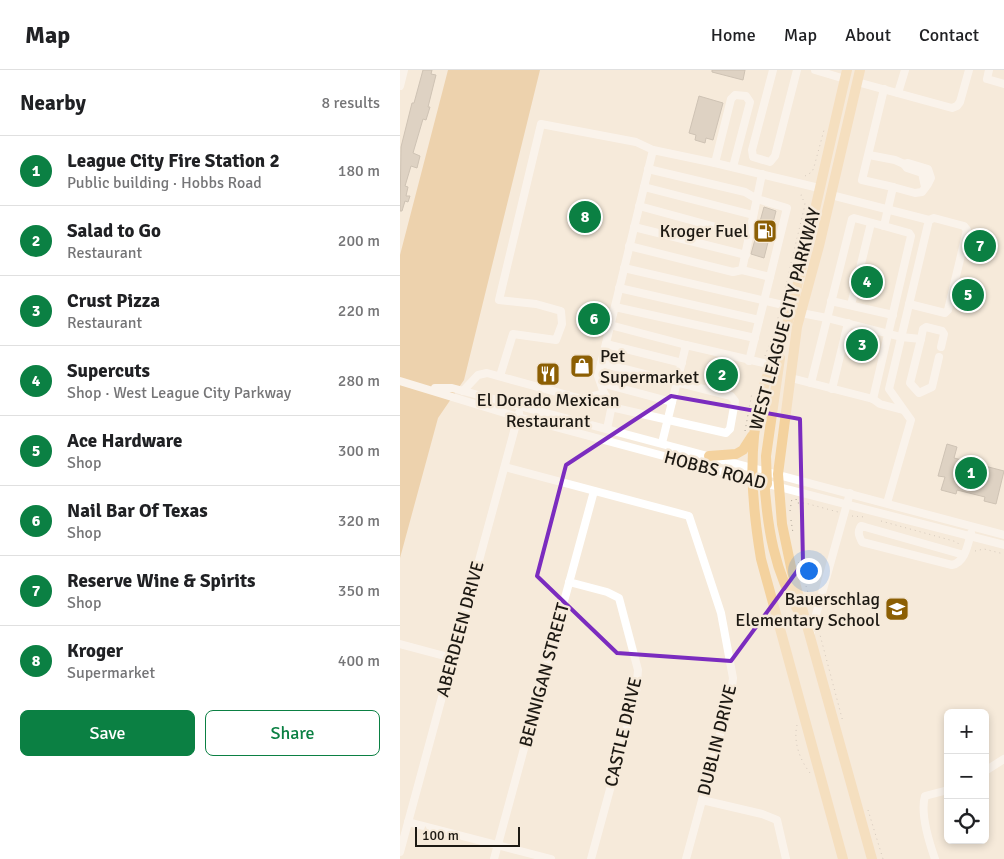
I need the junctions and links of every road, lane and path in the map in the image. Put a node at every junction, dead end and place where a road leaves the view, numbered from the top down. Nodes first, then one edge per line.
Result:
1 (404, 70) edge
2 (773, 70) edge
3 (797, 70) edge
4 (814, 70) edge
5 (860, 70) edge
6 (905, 70) edge
7 (969, 70) edge
8 (989, 70) edge
9 (846, 74) edge
10 (857, 82) junction
11 (1004, 84) edge
12 (400, 86) edge
13 (884, 89) junction
14 (898, 93) junction
15 (653, 150) junction
16 (869, 155) junction
17 (770, 162) junction
18 (715, 163) junction
19 (733, 167) junction
20 (648, 169) junction
21 (764, 175) junction
22 (893, 187) junction
23 (644, 188) junction
24 (819, 188) junction
25 (831, 195) junction
26 (757, 199) junction
27 (639, 206) junction
28 (888, 210) junction
29 (754, 215) junction
30 (929, 220) junction
31 (871, 223) junction
32 (884, 226) junction
33 (634, 227) junction
34 (749, 236) junction
35 (629, 246) junction
36 (746, 255) junction
37 (624, 268) junction
38 (742, 270) junction
39 (770, 277) junction
40 (619, 288) junction
41 (831, 300) junction
42 (764, 301) junction
43 (909, 304) junction
44 (851, 305) junction
45 (614, 307) junction
46 (794, 311) junction
47 (893, 315) junction
48 (827, 318) junction
49 (759, 320) junction
50 (848, 323) junction
51 (610, 325) junction
52 (888, 334) junction
53 (901, 336) junction
54 (754, 338) junction
55 (921, 340) junction
56 (606, 344) junction
57 (686, 345) junction
58 (941, 346) dead end
59 (939, 357) dead end
60 (749, 361) junction
61 (682, 362) junction
62 (601, 363) junction
63 (772, 365) junction
64 (500, 376) junction
65 (790, 378) junction
66 (400, 381) edge
67 (677, 382) junction
68 (601, 383) junction
69 (811, 383) junction
70 (428, 389) junction
71 (832, 389) junction
72 (463, 391) junction
73 (604, 393) junction
74 (872, 399) junction
75 (672, 402) junction
76 (520, 406) junction
77 (611, 407) junction
78 (904, 410) junction
79 (518, 417) junction
80 (668, 420) junction
81 (607, 429) junction
82 (754, 433) junction
83 (662, 443) junction
84 (709, 456) junction
85 (505, 467) junction
86 (752, 467) junction
87 (765, 470) junction
88 (778, 474) junction
89 (753, 480) junction
90 (765, 484) junction
91 (779, 487) junction
92 (594, 491) junction
93 (850, 493) junction
94 (887, 503) junction
95 (847, 504) junction
96 (844, 514) junction
97 (872, 519) dead end
98 (880, 521) dead end
99 (973, 526) junction
100 (793, 534) dead end
101 (1004, 535) edge
102 (970, 536) junction
103 (1004, 545) edge
104 (965, 552) junction
105 (1004, 554) edge
106 (799, 561) dead end
107 (570, 582) junction
108 (811, 604) dead end
109 (815, 618) junction
110 (809, 633) junction
111 (400, 644) edge
112 (452, 658) junction
113 (844, 723) dead end
114 (1002, 761) edge
115 (989, 769) edge
116 (1004, 771) edge
117 (944, 791) edge
118 (702, 800) junction
119 (866, 804) dead end
120 (408, 822) junction
121 (498, 845) junction
122 (400, 852) edge
123 (494, 859) edge
124 (551, 859) edge
125 (591, 859) edge
126 (686, 859) edge
127 (786, 859) edge
128 (843, 859) edge
129 (872, 859) edge
130 (883, 859) edge
131 (935, 859) edge

1 - 12 street
2 - 17 street
3 - 17 street
4 - 9 street
5 - 10 main road, WEST LEAGUE CITY PARKWAY
6 - 14 street
7 - 14 street
8 - 11 street
9 - 10 main road
9 - 24 main road, WEST LEAGUE CITY PARKWAY
10 - 13 street
10 - 25 main road, WEST LEAGUE CITY PARKWAY
13 - 14 street
13 - 16 street
15 - 18 street
15 - 20 street
15 - 64 street
16 - 22 street
16 - 22 street
17 - 21 street
18 - 19 street
18 - 19 street
19 - 21 street
20 - 23 street
20 - 26 street
21 - 24 street
21 - 26 street
22 - 28 street
23 - 27 street
23 - 29 street
24 - 25 main road
24 - 46 main road, WEST LEAGUE CITY PARKWAY
25 - 28 street
25 - 46 main road, WEST LEAGUE CITY PARKWAY
26 - 29 street
26 - 39 street
27 - 33 street
27 - 34 street
28 - 30 street
28 - 32 street
29 - 34 street
30 - 43 street
30 - 43 street
31 - 32 street
31 - 41 street
31 - 44 street
32 - 47 street
33 - 35 street
33 - 36 street
34 - 36 street
35 - 37 street
35 - 38 street
36 - 38 street
37 - 40 street
37 - 42 street
38 - 39 street
39 - 42 street
40 - 45 street
40 - 49 street
41 - 44 street
41 - 48 street
42 - 46 street
42 - 49 street
43 - 53 street
44 - 47 street
45 - 51 street
45 - 54 street
46 - 48 street
46 - 63 main road, WEST LEAGUE CITY PARKWAY
46 - 65 main road, WEST LEAGUE CITY PARKWAY
46 - 87 main road
47 - 52 street
48 - 50 street
48 - 69 street
49 - 54 street
50 - 52 street
50 - 71 street
51 - 56 street
51 - 57 street
52 - 53 street
52 - 74 street
53 - 55 street
53 - 78 street
54 - 60 street
55 - 58 street
55 - 59 street
56 - 61 street
56 - 62 street
57 - 60 street
57 - 61 street
60 - 63 street
61 - 67 street
62 - 67 street
62 - 68 street
63 - 82 main road, WEST LEAGUE CITY PARKWAY
64 - 72 street
64 - 73 street
65 - 69 street
65 - 88 main road, WEST LEAGUE CITY PARKWAY
66 - 70 street, HOBBS ROAD
67 - 75 street
67 - 80 street
68 - 73 street
68 - 75 street
69 - 71 street
70 - 72 street, HOBBS ROAD
70 - 79 street, HOBBS ROAD
71 - 74 street
72 - 76 street, HOBBS ROAD
73 - 77 street
74 - 78 street
75 - 80 street
76 - 79 street, ABERDEEN DRIVE
76 - 81 street, HOBBS ROAD
77 - 80 street
77 - 81 street
78 - 94 street
79 - 85 street, ABERDEEN DRIVE
79 - 89 street, HOBBS ROAD
80 - 83 street
81 - 83 street, HOBBS ROAD
82 - 84 main road
82 - 86 main road, WEST LEAGUE CITY PARKWAY
83 - 84 street, HOBBS ROAD
84 - 86 street, HOBBS ROAD
85 - 92 street, DUBLIN DRIVE
85 - 112 street, ABERDEEN DRIVE
86 - 87 street, HOBBS ROAD
86 - 89 main road, WEST LEAGUE CITY PARKWAY
87 - 88 street, HOBBS ROAD
87 - 90 main road
88 - 91 main road, WEST LEAGUE CITY PARKWAY
88 - 93 street, HOBBS ROAD
89 - 90 street, HOBBS ROAD
89 - 128 main road, WEST LEAGUE CITY PARKWAY
90 - 91 street, HOBBS ROAD
90 - 110 main road
91 - 95 street, HOBBS ROAD
91 - 110 main road, WEST LEAGUE CITY PARKWAY
92 - 107 street, BENNIGAN STREET
92 - 118 street, DUBLIN DRIVE
93 - 94 street, HOBBS ROAD
93 - 95 street
94 - 99 street, HOBBS ROAD
95 - 96 street
95 - 102 street, HOBBS ROAD
96 - 97 path
96 - 100 path
96 - 109 street
98 - 104 path
99 - 101 street, HOBBS ROAD
99 - 102 street
102 - 103 street, HOBBS ROAD
102 - 104 street
104 - 104 street
104 - 105 path
106 - 108 path
107 - 121 street, BENNIGAN STREET
107 - 125 street, CASTLE DRIVE
109 - 110 street
109 - 113 path
110 - 129 main road, WEST LEAGUE CITY PARKWAY
111 - 112 street
112 - 120 street, ABERDEEN DRIVE
114 - 115 street
114 - 116 street
117 - 131 street
118 - 126 street, DUBLIN DRIVE
118 - 127 street
119 - 130 path
120 - 121 street
120 - 122 street, ABERDEEN DRIVE
121 - 123 street, BENNIGAN STREET
121 - 124 street

